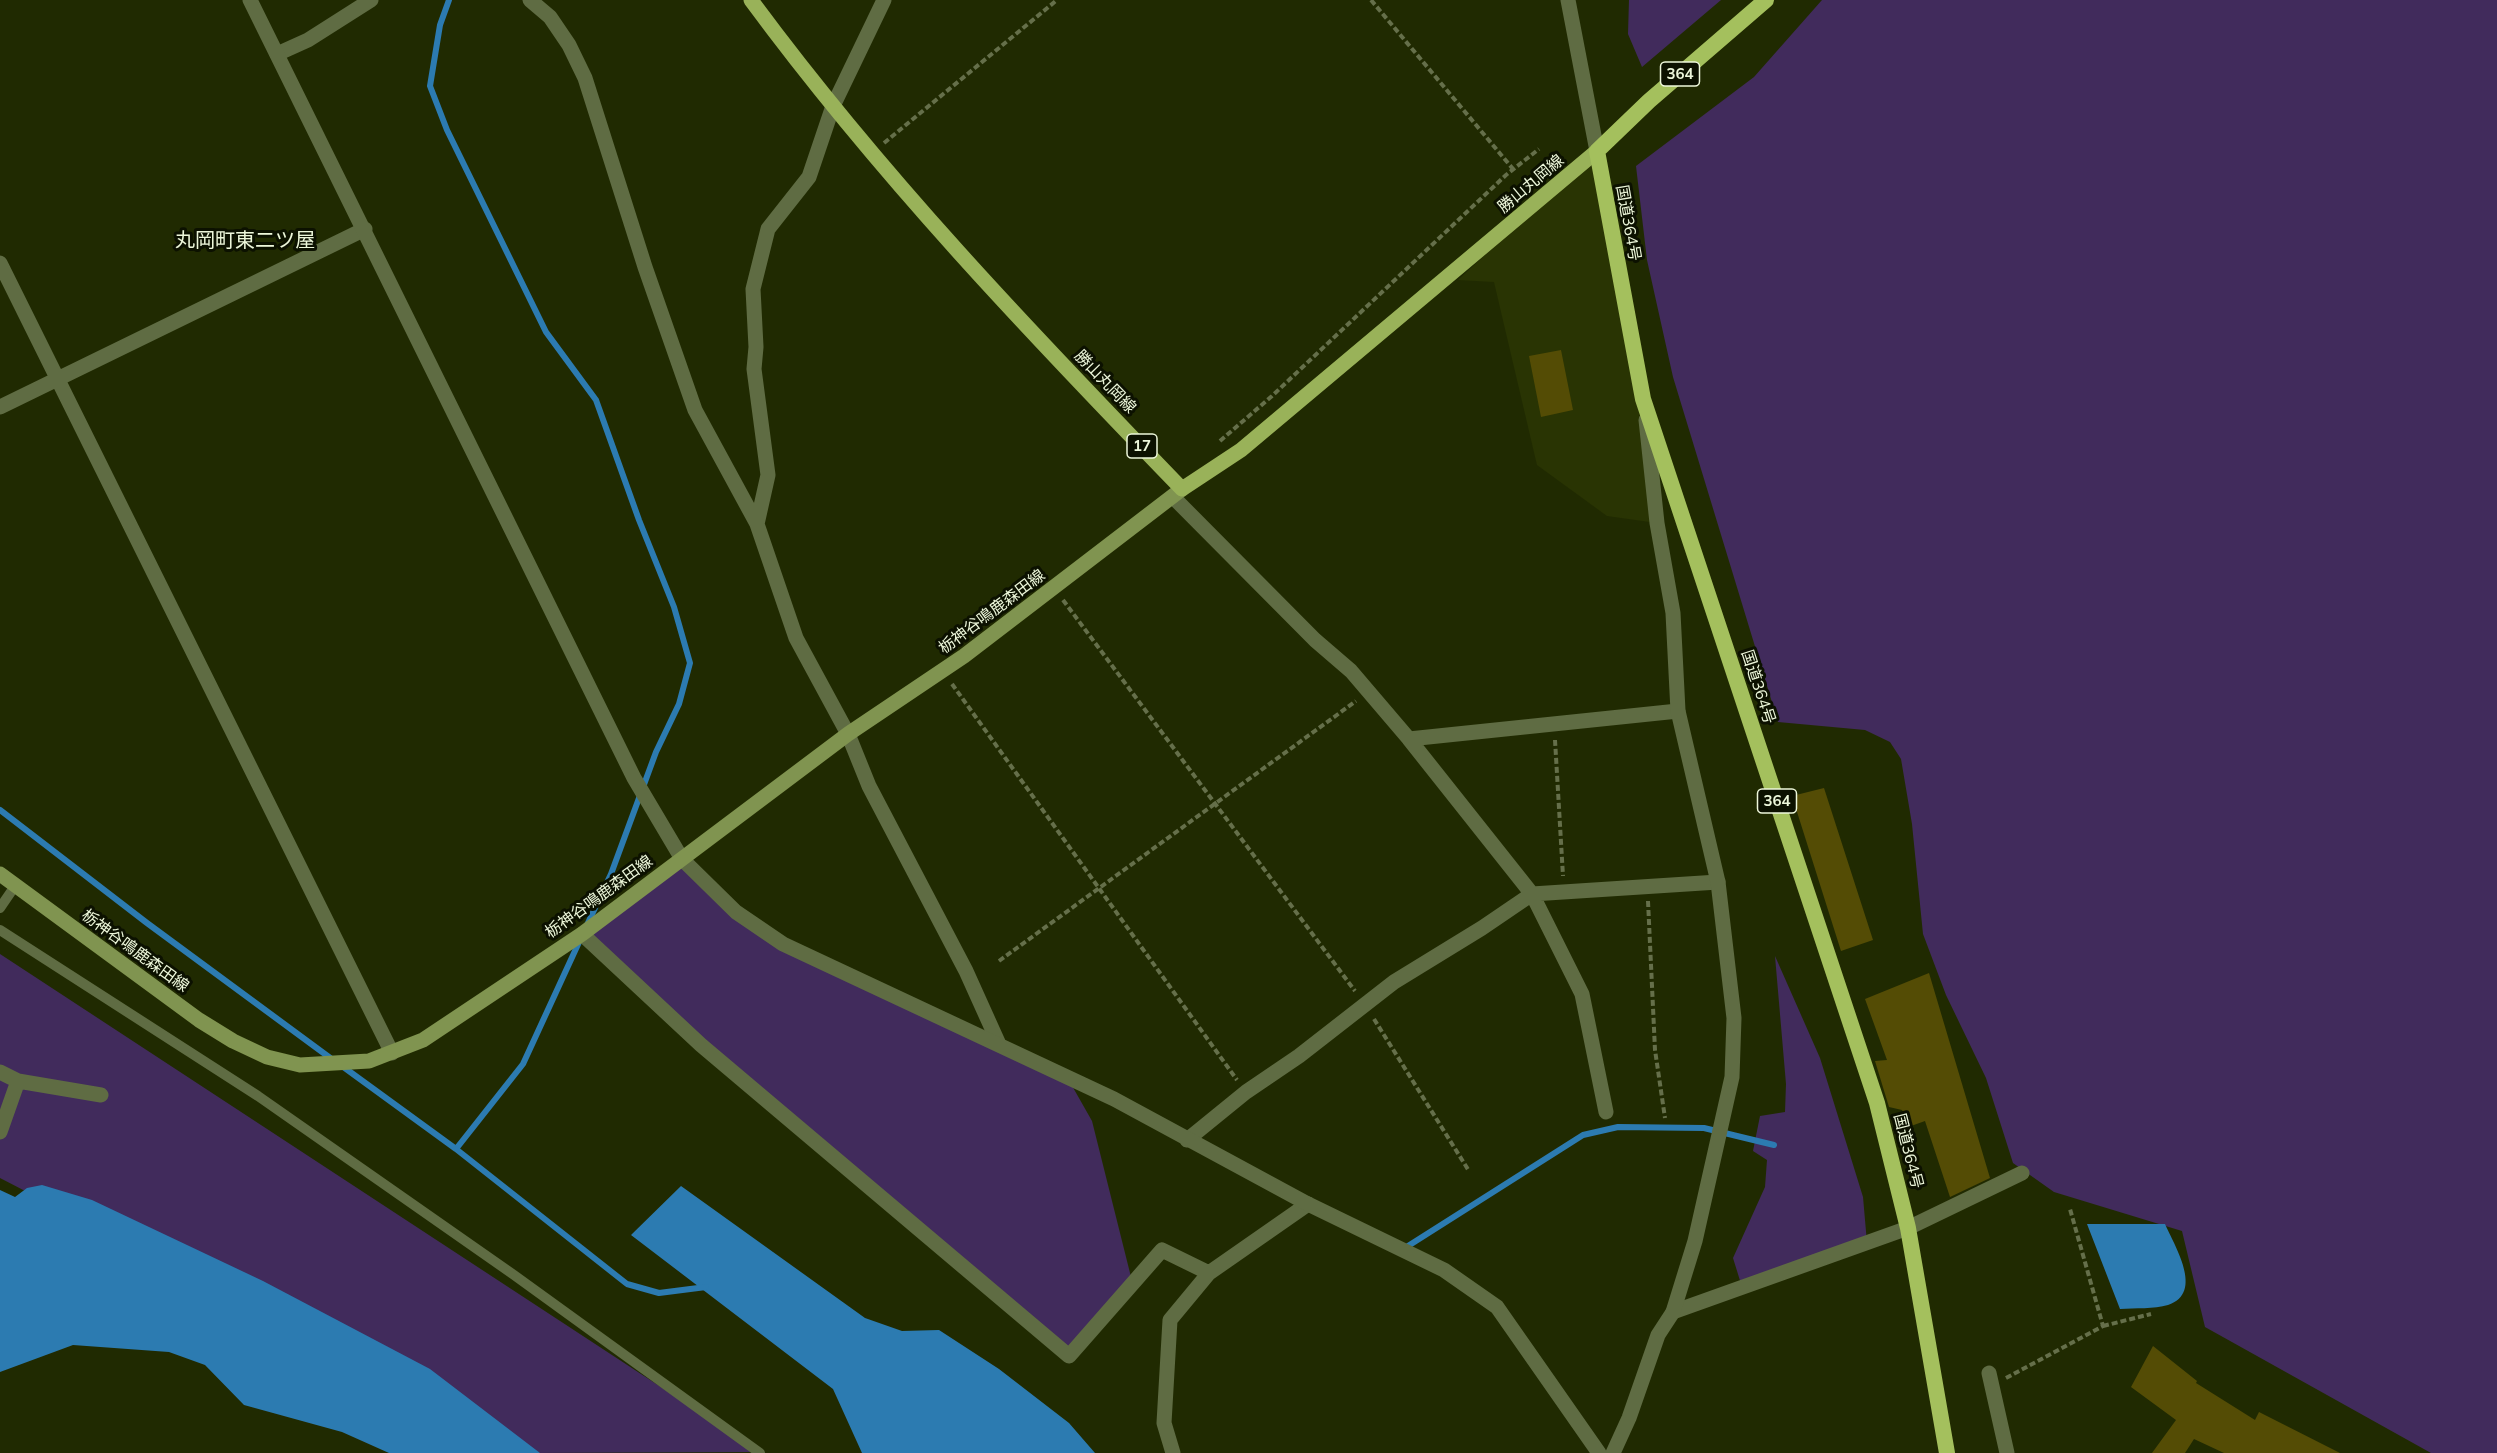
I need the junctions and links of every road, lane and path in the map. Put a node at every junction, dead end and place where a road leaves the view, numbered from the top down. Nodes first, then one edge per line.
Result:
1 (250, 0) edge
2 (371, 0) edge
3 (530, 0) edge
4 (751, 0) edge
5 (884, 0) edge
6 (1057, 0) edge
7 (1371, 0) edge
8 (1568, 0) edge
9 (1766, 0) edge
10 (277, 54) junction
11 (833, 106) junction
12 (1539, 149) dead end
13 (1597, 151) junction
14 (872, 153) junction
15 (1514, 169) junction
16 (365, 230) junction
17 (0, 263) edge
18 (57, 378) junction
19 (1643, 399) junction
20 (0, 407) edge
21 (1219, 442) dead end
22 (1178, 493) junction
23 (757, 524) junction
24 (1054, 587) junction
25 (943, 672) junction
26 (1369, 692) junction
27 (1678, 711) junction
28 (1554, 724) junction
29 (848, 734) junction
30 (1409, 739) junction
31 (681, 859) junction
32 (0, 874) edge
33 (1718, 882) junction
34 (15, 886) junction
35 (1647, 888) junction
36 (1564, 892) junction
37 (1532, 894) junction
38 (0, 908) edge
39 (0, 930) edge
40 (582, 934) junction
41 (999, 961) dead end
42 (1365, 1004) junction
43 (998, 1042) junction
44 (392, 1053) junction
45 (0, 1071) edge
46 (18, 1081) junction
47 (1246, 1092) junction
48 (101, 1095) dead end
49 (1606, 1112) dead end
50 (1665, 1118) dead end
51 (0, 1131) edge
52 (1187, 1140) junction
53 (1469, 1172) dead end
54 (2022, 1173) dead end
55 (1308, 1204) junction
56 (2070, 1209) dead end
57 (1908, 1228) junction
58 (1209, 1273) junction
59 (1673, 1312) junction
60 (2151, 1314) dead end
61 (2103, 1326) junction
62 (1991, 1379) joint
63 (760, 1453) edge
64 (1173, 1453) edge
65 (1599, 1453) edge
66 (1613, 1453) edge
67 (1947, 1453) edge
68 (2007, 1453) edge

1 - 10 street
2 - 10 street
3 - 23 street
4 - 11 main road, 勝山丸岡線 / 17
5 - 11 street
6 - 14 path
7 - 15 path
8 - 13 street
9 - 13 highway, 364
10 - 16 street
11 - 14 main road, 勝山丸岡線 / 17
11 - 23 street
12 - 15 path
13 - 19 highway, 国道364号 / 364
13 - 22 main road, 勝山丸岡線
14 - 22 main road, 勝山丸岡線 / 17
15 - 21 path
16 - 18 street
16 - 31 street
17 - 18 street
18 - 20 street
18 - 44 street
19 - 27 street
19 - 57 highway, 国道364号 / 364
22 - 24 main road, 栃神谷鳴鹿森田線
22 - 26 street
23 - 29 street
24 - 25 main road, 栃神谷鳴鹿森田線
24 - 42 path
25 - 29 main road, 栃神谷鳴鹿森田線
25 - 47 path
26 - 30 street
26 - 41 path
27 - 28 street
27 - 33 street
28 - 30 street
28 - 36 path
29 - 31 main road, 栃神谷鳴鹿森田線
29 - 43 street
30 - 37 street
31 - 40 main road, 栃神谷鳴鹿森田線
31 - 43 street
32 - 34 main road, 栃神谷鳴鹿森田線
33 - 35 street
33 - 59 street
34 - 38 lane
34 - 44 main road, 栃神谷鳴鹿森田線
35 - 36 street
35 - 50 path
36 - 37 street
37 - 42 street
37 - 49 street
39 - 63 lane
40 - 44 main road, 栃神谷鳴鹿森田線
40 - 58 street
42 - 47 street
42 - 53 path
43 - 52 street
45 - 46 street
46 - 48 street
46 - 51 street
47 - 52 street
52 - 55 street
54 - 57 street
55 - 58 street
55 - 65 street
56 - 61 path
57 - 59 street
57 - 67 highway, 国道364号 / 364
58 - 64 street
59 - 66 street
60 - 61 path
61 - 62 path
62 - 68 street

